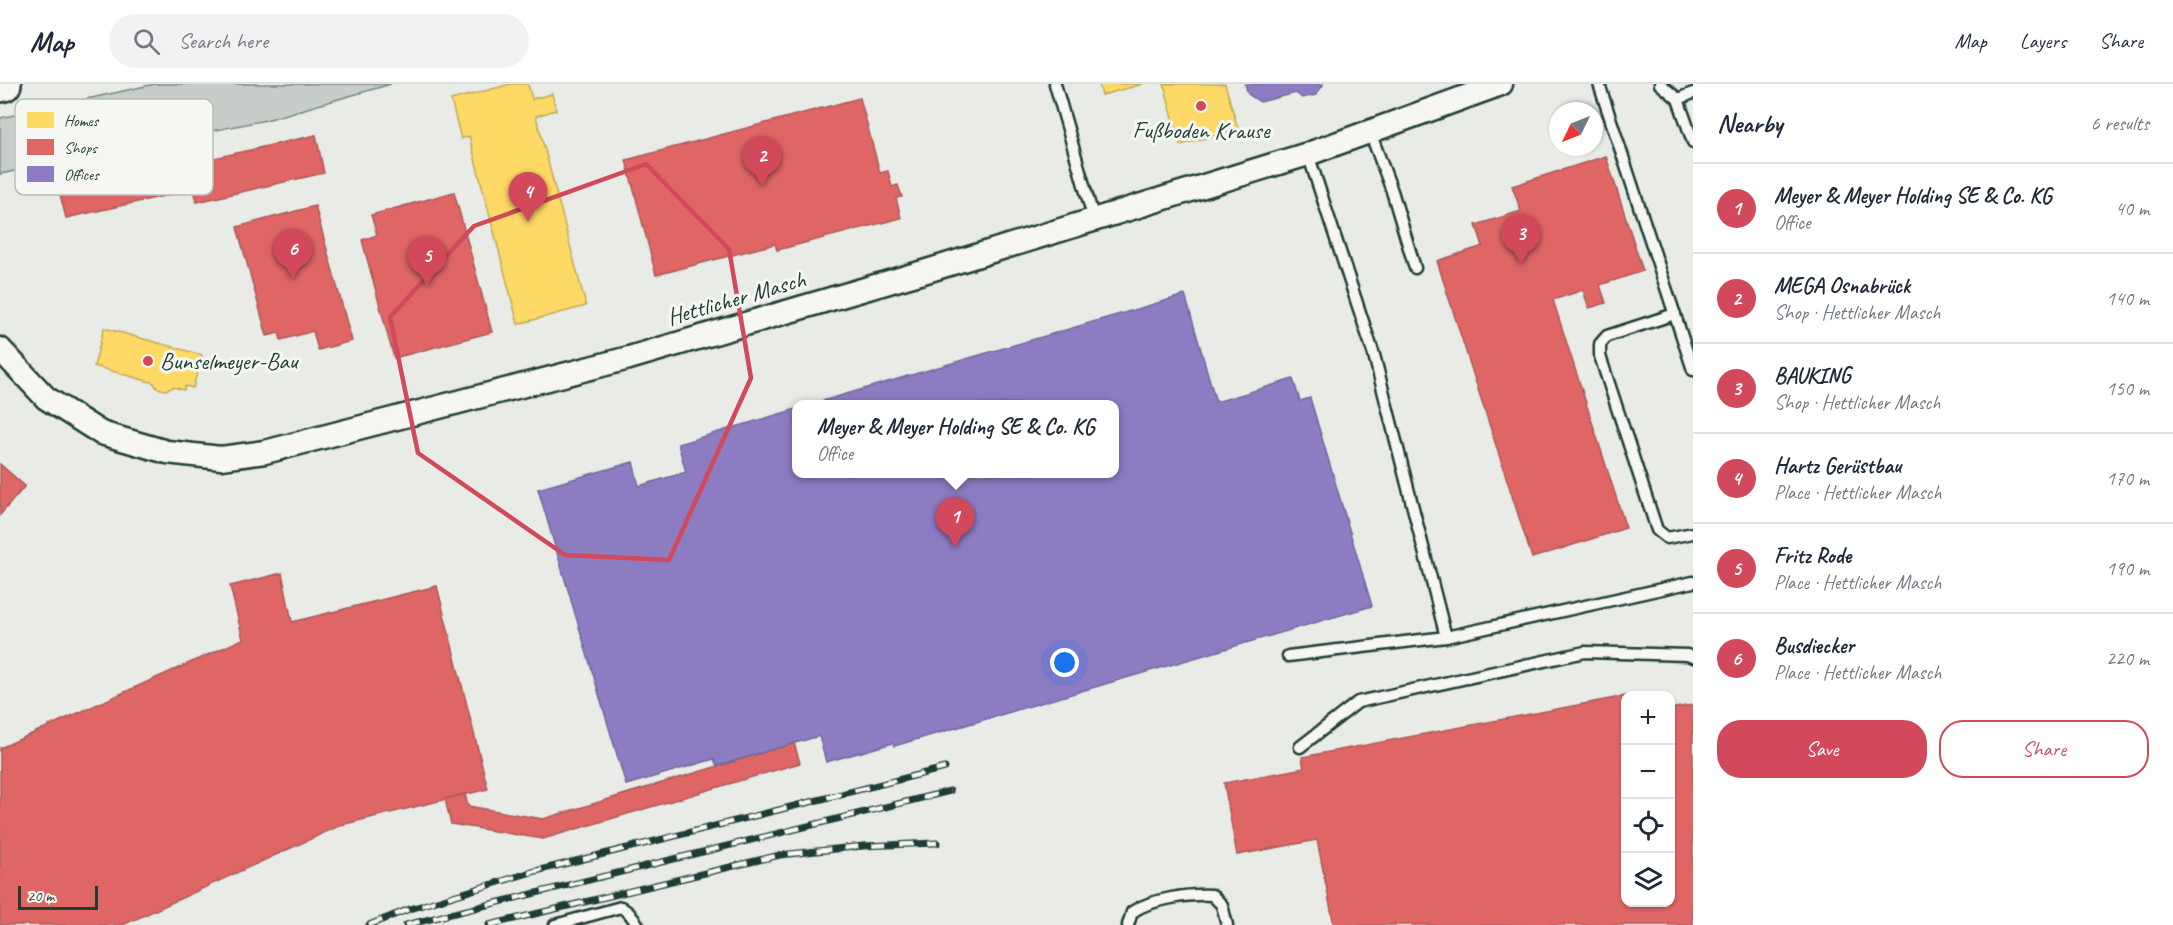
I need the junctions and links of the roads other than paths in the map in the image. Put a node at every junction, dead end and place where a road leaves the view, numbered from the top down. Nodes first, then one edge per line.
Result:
1 (1055, 84) edge
2 (1501, 84) edge
3 (1599, 84) edge
4 (1660, 84) edge
5 (1693, 93) edge
6 (1678, 99) junction
7 (1370, 132) junction
8 (1693, 142) edge
9 (1308, 154) junction
10 (1094, 220) junction
11 (1415, 268) dead end
12 (1675, 314) junction
13 (0, 349) edge
14 (1693, 370) edge
15 (1693, 533) edge
16 (1693, 582) edge
17 (1446, 637) junction
18 (1288, 656) dead end
19 (1693, 657) edge
20 (1300, 747) dead end
21 (555, 925) edge
22 (639, 925) edge
23 (1128, 925) edge
24 (1227, 925) edge

1 - 10 lane
2 - 7 street, Hettlicher Masch
3 - 12 lane
4 - 6 lane
5 - 6 lane
6 - 8 lane
7 - 9 street, Hettlicher Masch
7 - 11 lane
9 - 10 street, Hettlicher Masch
9 - 17 lane
10 - 13 street, Hettlicher Masch
12 - 14 lane
12 - 15 lane
16 - 17 lane
17 - 18 lane
19 - 20 lane
21 - 22 lane
23 - 24 lane

